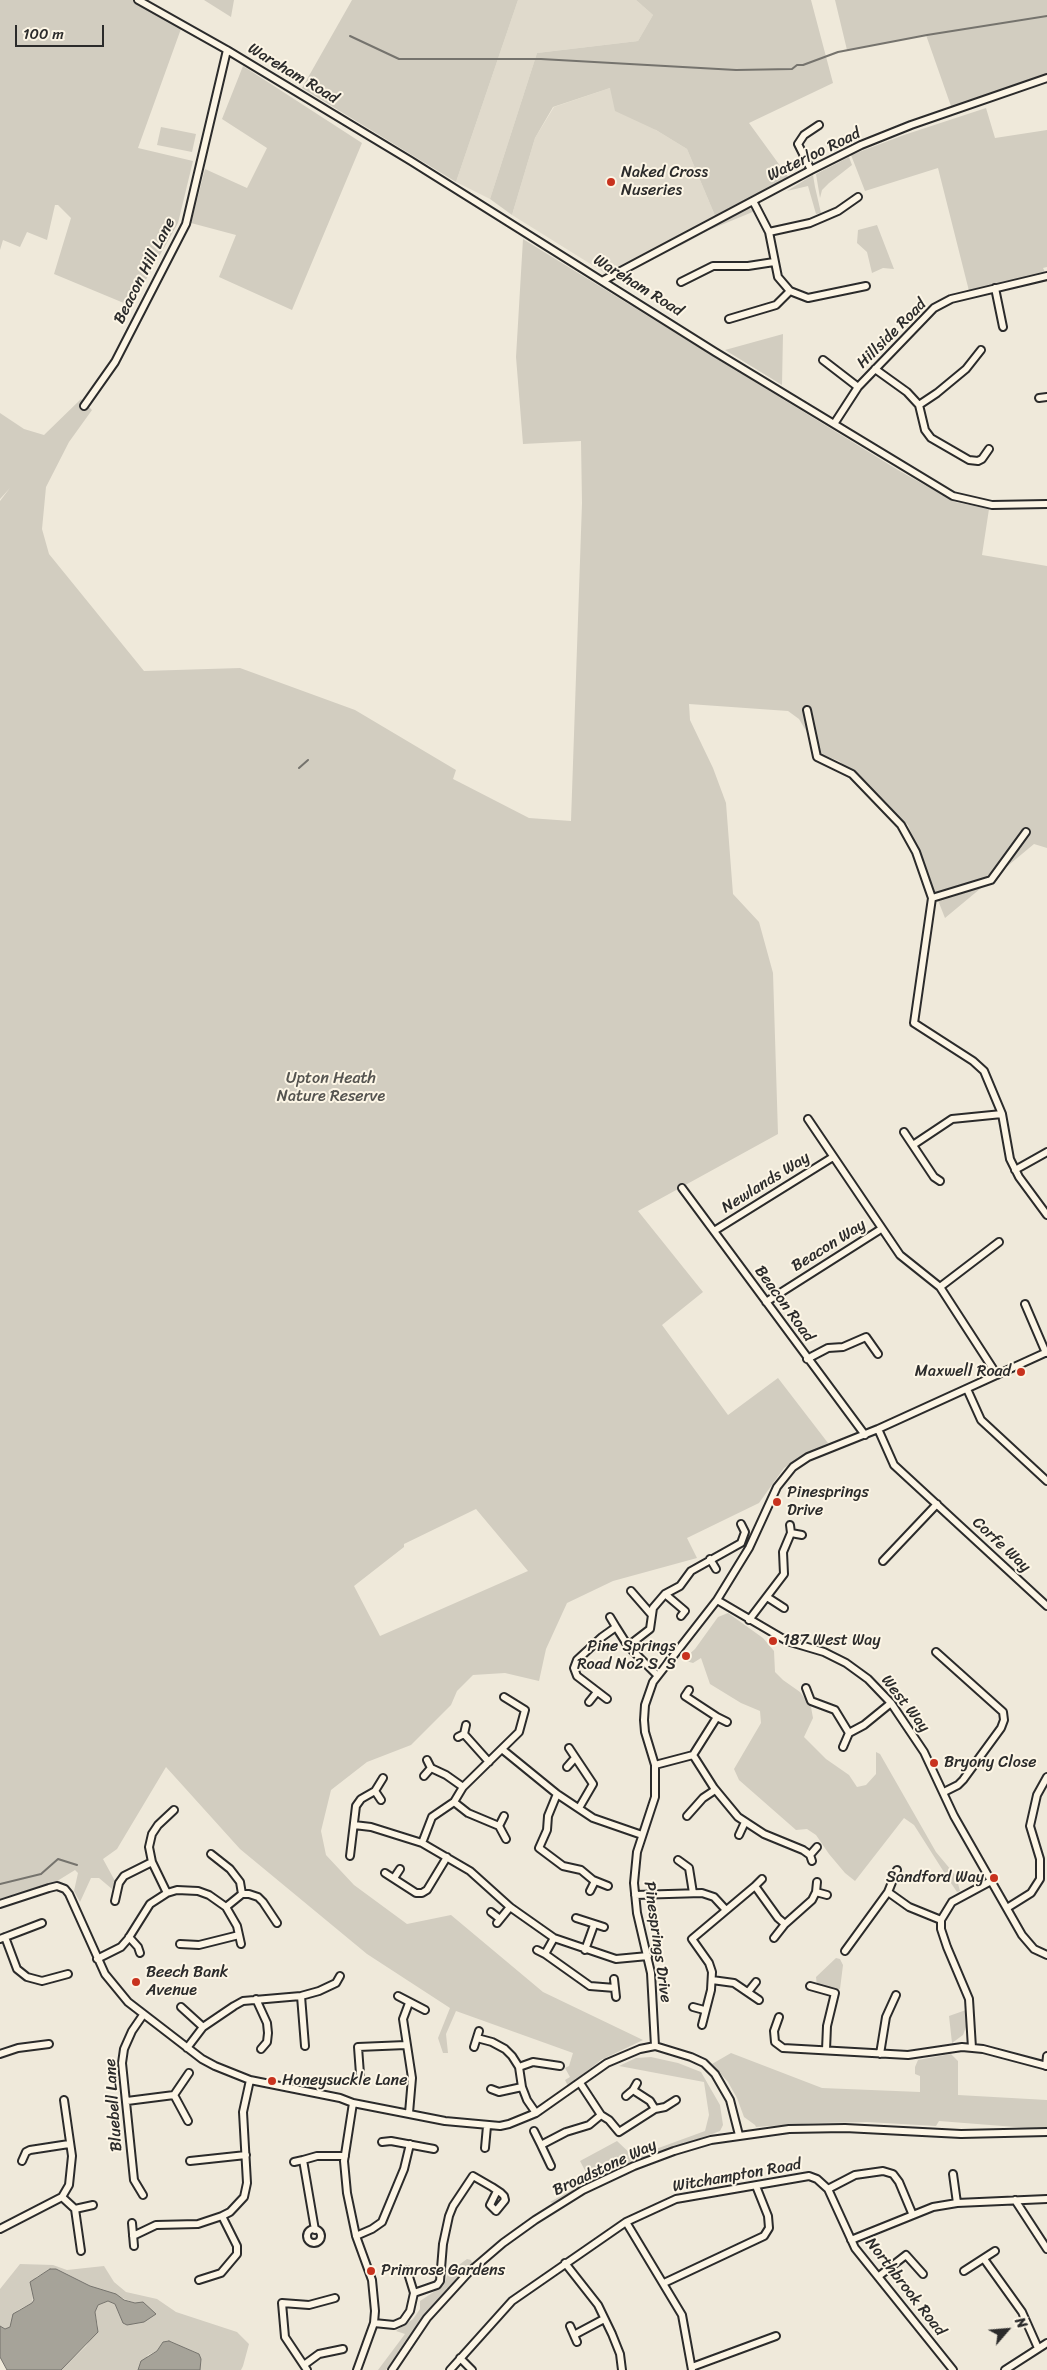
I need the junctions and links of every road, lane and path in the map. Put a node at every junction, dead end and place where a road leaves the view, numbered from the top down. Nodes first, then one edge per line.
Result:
1 (138, 0) edge
2 (227, 50) junction
3 (1047, 78) edge
4 (819, 125) dead end
5 (810, 170) junction
6 (858, 197) dead end
7 (753, 201) junction
8 (769, 232) junction
9 (774, 262) junction
10 (1047, 276) edge
11 (604, 280) junction
12 (682, 282) dead end
13 (866, 286) dead end
14 (995, 288) junction
15 (790, 291) junction
16 (729, 319) dead end
17 (1003, 327) dead end
18 (981, 350) dead end
19 (823, 360) dead end
20 (875, 369) junction
21 (858, 387) junction
22 (1047, 397) edge
23 (1039, 398) dead end
24 (919, 405) junction
25 (84, 406) dead end
26 (834, 424) junction
27 (988, 449) dead end
28 (1047, 504) edge
29 (807, 710) dead end
30 (1026, 832) dead end
31 (932, 898) junction
32 (1002, 1114) junction
33 (808, 1119) dead end
34 (904, 1132) dead end
35 (913, 1145) junction
36 (1047, 1152) edge
37 (833, 1158) junction
38 (1015, 1170) junction
39 (940, 1181) dead end
40 (682, 1188) dead end
41 (1047, 1215) edge
42 (881, 1229) junction
43 (714, 1231) junction
44 (999, 1242) dead end
45 (940, 1287) junction
46 (766, 1302) junction
47 (1024, 1304) dead end
48 (1047, 1352) edge
49 (878, 1354) dead end
50 (807, 1359) junction
51 (997, 1375) junction
52 (967, 1389) junction
53 (878, 1429) junction
54 (865, 1435) junction
55 (1047, 1481) edge
56 (937, 1504) junction
57 (741, 1524) dead end
58 (790, 1525) dead end
59 (791, 1533) junction
60 (802, 1535) dead end
61 (710, 1559) junction
62 (883, 1561) dead end
63 (716, 1569) dead end
64 (631, 1591) dead end
65 (666, 1594) junction
66 (767, 1597) junction
67 (717, 1600) junction
68 (1047, 1606) edge
69 (784, 1608) dead end
70 (651, 1614) junction
71 (681, 1616) dead end
72 (610, 1617) dead end
73 (749, 1620) junction
74 (616, 1627) junction
75 (628, 1646) junction
76 (936, 1652) dead end
77 (658, 1675) junction
78 (806, 1688) dead end
79 (597, 1692) junction
80 (685, 1696) dead end
81 (504, 1697) dead end
82 (607, 1699) dead end
83 (589, 1702) dead end
84 (891, 1703) junction
85 (717, 1717) junction
86 (727, 1722) dead end
87 (466, 1725) dead end
88 (848, 1733) junction
89 (843, 1747) dead end
90 (568, 1748) dead end
91 (503, 1750) junction
92 (693, 1755) junction
93 (574, 1759) junction
94 (428, 1760) dead end
95 (489, 1762) junction
96 (655, 1765) junction
97 (567, 1767) dead end
98 (430, 1768) junction
99 (424, 1776) dead end
100 (383, 1778) dead end
101 (1047, 1778) edge
102 (593, 1784) junction
103 (463, 1787) junction
104 (601, 1788) dead end
105 (715, 1790) junction
106 (375, 1791) junction
107 (944, 1792) junction
108 (558, 1794) junction
109 (381, 1800) dead end
110 (454, 1802) junction
111 (579, 1808) junction
112 (174, 1810) dead end
113 (504, 1816) dead end
114 (688, 1816) dead end
115 (745, 1822) junction
116 (354, 1825) junction
117 (499, 1826) junction
118 (642, 1835) junction
119 (739, 1835) dead end
120 (506, 1839) dead end
121 (422, 1843) junction
122 (817, 1847) dead end
123 (211, 1854) dead end
124 (350, 1856) dead end
125 (447, 1857) junction
126 (678, 1860) dead end
127 (152, 1862) junction
128 (696, 1862) dead end
129 (688, 1867) junction
130 (400, 1869) dead end
131 (897, 1870) dead end
132 (385, 1874) dead end
133 (394, 1878) junction
134 (762, 1879) dead end
135 (595, 1881) junction
136 (991, 1881) junction
137 (817, 1882) dead end
138 (608, 1886) dead end
139 (755, 1886) junction
140 (590, 1891) dead end
141 (816, 1892) junction
142 (888, 1892) junction
143 (167, 1893) junction
144 (693, 1893) junction
145 (242, 1894) junction
146 (635, 1895) junction
147 (827, 1895) dead end
148 (115, 1901) dead end
149 (0, 1904) edge
150 (226, 1907) junction
151 (510, 1907) junction
152 (1007, 1908) junction
153 (726, 1910) junction
154 (492, 1912) dead end
155 (576, 1918) dead end
156 (941, 1920) junction
157 (42, 1923) dead end
158 (277, 1923) dead end
159 (594, 1924) junction
160 (785, 1924) junction
161 (604, 1927) dead end
162 (239, 1935) junction
163 (129, 1937) junction
164 (2, 1938) edge
165 (554, 1938) junction
166 (774, 1938) dead end
167 (180, 1944) dead end
168 (241, 1944) dead end
169 (537, 1950) dead end
170 (585, 1950) junction
171 (845, 1951) dead end
172 (140, 1953) dead end
173 (545, 1954) junction
174 (648, 1956) junction
175 (1047, 1956) edge
176 (98, 1959) junction
177 (68, 1974) dead end
178 (340, 1976) dead end
179 (614, 1979) dead end
180 (712, 1980) junction
181 (756, 1982) dead end
182 (810, 1986) dead end
183 (615, 1988) junction
184 (748, 1992) junction
185 (896, 1994) dead end
186 (301, 1996) junction
187 (398, 1996) dead end
188 (616, 1997) dead end
189 (256, 2000) junction
190 (758, 2000) dead end
191 (409, 2003) junction
192 (181, 2007) dead end
193 (694, 2007) dead end
194 (425, 2010) dead end
195 (704, 2010) junction
196 (143, 2015) junction
197 (780, 2017) dead end
198 (702, 2025) dead end
199 (203, 2027) junction
200 (49, 2044) dead end
201 (406, 2045) junction
202 (305, 2046) dead end
203 (350, 2046) dead end
204 (655, 2046) junction
205 (358, 2047) junction
206 (474, 2047) dead end
207 (187, 2048) junction
208 (972, 2048) junction
209 (261, 2049) dead end
210 (826, 2050) junction
211 (0, 2054) edge
212 (880, 2054) junction
213 (1047, 2056) edge
214 (550, 2064) junction
215 (560, 2066) dead end
216 (1046, 2066) edge
217 (519, 2067) junction
218 (548, 2072) dead end
219 (189, 2073) dead end
220 (360, 2074) dead end
221 (250, 2080) junction
222 (580, 2083) junction
223 (637, 2083) dead end
224 (522, 2087) junction
225 (491, 2090) dead end
226 (634, 2090) junction
227 (499, 2092) junction
228 (174, 2096) junction
229 (626, 2096) dead end
230 (64, 2100) dead end
231 (127, 2100) junction
232 (496, 2100) dead end
233 (676, 2100) dead end
234 (353, 2103) junction
235 (655, 2109) junction
236 (409, 2113) junction
237 (536, 2114) junction
238 (601, 2115) junction
239 (188, 2121) dead end
240 (487, 2126) junction
241 (534, 2131) dead end
242 (619, 2132) junction
243 (1047, 2132) edge
244 (739, 2135) junction
245 (624, 2139) dead end
246 (382, 2142) dead end
247 (69, 2144) junction
248 (410, 2144) junction
249 (541, 2145) junction
250 (434, 2148) dead end
251 (486, 2148) dead end
252 (246, 2155) junction
253 (345, 2156) junction
254 (303, 2160) junction
255 (22, 2161) dead end
256 (190, 2161) dead end
257 (294, 2162) dead end
258 (551, 2166) dead end
259 (476, 2169) dead end
260 (953, 2174) dead end
261 (473, 2176) junction
262 (756, 2186) junction
263 (828, 2189) junction
264 (498, 2191) dead end
265 (144, 2195) dead end
266 (62, 2197) junction
267 (1047, 2198) edge
268 (1015, 2200) junction
269 (957, 2203) junction
270 (93, 2205) dead end
271 (75, 2209) junction
272 (912, 2213) junction
273 (222, 2216) junction
274 (626, 2222) junction
275 (132, 2223) dead end
276 (0, 2229) edge
277 (314, 2230) dead end
278 (134, 2236) junction
279 (356, 2236) junction
280 (851, 2240) junction
281 (134, 2246) dead end
282 (1047, 2249) edge
283 (81, 2251) dead end
284 (995, 2251) dead end
285 (984, 2259) junction
286 (565, 2264) junction
287 (406, 2270) dead end
288 (964, 2271) dead end
289 (924, 2274) dead end
290 (879, 2276) junction
291 (199, 2280) dead end
292 (664, 2283) junction
293 (414, 2293) junction
294 (335, 2298) dead end
295 (604, 2319) junction
296 (374, 2323) junction
297 (570, 2326) dead end
298 (574, 2335) junction
299 (776, 2336) dead end
300 (578, 2342) dead end
301 (1047, 2343) edge
302 (1038, 2348) junction
303 (342, 2349) dead end
304 (460, 2358) junction
305 (305, 2367) edge
306 (692, 2369) edge
307 (357, 2370) edge
308 (392, 2370) edge
309 (450, 2370) edge
310 (472, 2370) edge
311 (622, 2370) edge
312 (953, 2370) edge
313 (1005, 2370) edge

1 - 2 street, Wareham Road
2 - 11 street, Wareham Road
2 - 25 street, Beacon Hill Lane
3 - 5 street, Waterloo Road
4 - 5 street
5 - 7 street, Waterloo Road
6 - 8 street
7 - 8 street
7 - 11 street, Waterloo Road
8 - 9 street
9 - 12 street
9 - 15 street
10 - 14 street, Hillside Road
11 - 26 street, Wareham Road
13 - 15 street
14 - 17 street
14 - 20 street, Hillside Road
15 - 16 street
18 - 24 street
19 - 21 street
20 - 21 street, Hillside Road
20 - 24 street
21 - 26 street, Hillside Road
22 - 23 street
24 - 27 street
26 - 28 street, Wareham Road
29 - 31 street
30 - 31 street
31 - 32 street
32 - 35 street
32 - 38 street
33 - 37 street
34 - 35 street
35 - 39 street
36 - 38 street
37 - 42 street
37 - 43 street, Newlands Way
38 - 41 street
40 - 43 street, Beacon Road
42 - 45 street
42 - 46 street, Beacon Way
43 - 46 street, Beacon Road
44 - 45 street
45 - 51 street
46 - 50 street, Beacon Road
47 - 48 street
48 - 51 street, Pinesprings Drive
49 - 50 street
50 - 54 street, Beacon Road
51 - 52 street, Pinesprings Drive
52 - 53 street, Pinesprings Drive
52 - 55 street
53 - 54 street, Pinesprings Drive
53 - 56 street, Corfe Way
54 - 67 street, Pinesprings Drive
56 - 62 street
56 - 68 street, Corfe Way
57 - 61 street
58 - 59 street
59 - 60 street
59 - 66 street
61 - 63 street
61 - 65 street
64 - 70 street
65 - 70 street
65 - 71 street
66 - 69 street
66 - 73 street
67 - 73 street, West Way
67 - 77 street, Pinesprings Drive
70 - 75 street
72 - 74 street
73 - 84 street, West Way
74 - 75 street
74 - 79 street
75 - 77 street
76 - 107 street
77 - 96 street, Pinesprings Drive
78 - 88 street
79 - 82 street
79 - 83 street
80 - 85 street
81 - 91 street
84 - 88 street
84 - 107 street, West Way
85 - 86 street
85 - 92 street
87 - 95 street
88 - 89 street
90 - 93 street
91 - 95 street
91 - 108 street
92 - 96 street
92 - 105 street
93 - 97 street
93 - 102 street
94 - 98 street
95 - 103 street
96 - 118 street, Pinesprings Drive
98 - 99 street
98 - 103 street
100 - 106 street
101 - 152 street
102 - 104 street
102 - 111 street
103 - 110 street
105 - 114 street
105 - 115 street
106 - 109 street
106 - 116 street
107 - 136 street, West Way
108 - 111 street
108 - 135 street
110 - 117 street
110 - 121 street
111 - 118 street
112 - 127 street
113 - 117 street
115 - 119 street
115 - 122 street
116 - 121 street
116 - 124 street
117 - 120 street
118 - 146 street, Pinesprings Drive
121 - 125 street
123 - 145 street
125 - 133 street
125 - 151 street
126 - 129 street
127 - 143 street
127 - 148 street
128 - 129 street
129 - 144 street
130 - 133 street
131 - 142 street
132 - 133 street
134 - 139 street
135 - 138 street
135 - 140 street
136 - 152 street, West Way
136 - 156 street
137 - 141 street
139 - 153 street
139 - 160 street
141 - 147 street
141 - 160 street
142 - 156 street
142 - 171 street
143 - 150 street
143 - 163 street
144 - 146 street
144 - 153 street
145 - 150 street
145 - 158 street
146 - 174 street, Pinesprings Drive
149 - 176 street
150 - 162 street
151 - 154 street
151 - 165 street
152 - 175 street, West Way
153 - 180 street
155 - 159 street
156 - 208 street
157 - 164 street
159 - 161 street
159 - 170 street
160 - 166 street
162 - 167 street
162 - 168 street
163 - 172 street
163 - 176 street
164 - 177 street
165 - 170 street
165 - 173 street
169 - 173 street
170 - 174 street
173 - 183 street
174 - 204 street, Pinesprings Drive
176 - 196 street
178 - 186 street
179 - 183 street
180 - 184 street
180 - 195 street
181 - 184 street
182 - 210 street
183 - 188 street
184 - 190 street
185 - 212 street
186 - 189 street
186 - 202 street
187 - 191 street
189 - 199 street
189 - 209 street
191 - 194 street
191 - 201 street
192 - 199 street
193 - 195 street
195 - 198 street
196 - 207 street
196 - 231 street, Bluebell Lane
197 - 210 street
199 - 207 street
200 - 211 street
201 - 205 street
201 - 236 street
203 - 205 street
204 - 222 street
204 - 244 street
205 - 220 street
206 - 217 street
207 - 221 street
208 - 212 street
208 - 216 street
210 - 212 street
213 - 216 street
214 - 215 street
214 - 217 street
214 - 218 street
217 - 224 street
219 - 228 street
221 - 234 street
221 - 252 street
222 - 237 street
222 - 238 street
223 - 226 street
224 - 227 street
224 - 237 street
225 - 227 street
226 - 229 street
226 - 235 street
227 - 232 street
228 - 231 street
228 - 239 street
230 - 247 street
231 - 265 street, Bluebell Lane
233 - 235 street
234 - 236 street
234 - 253 street
235 - 242 street
236 - 240 street
237 - 240 street
238 - 242 street
238 - 249 street
240 - 251 street
241 - 249 street
242 - 245 street
243 - 244 street, Broadstone Way
244 - 308 street, Broadstone Way
246 - 248 street
247 - 255 street
247 - 266 street
248 - 250 street
248 - 279 street
249 - 258 street
252 - 256 street
252 - 273 street
253 - 254 street
253 - 279 street
254 - 257 street
254 - 277 street
259 - 261 street
260 - 269 street
261 - 264 street
261 - 293 street
262 - 263 street, Witchampton Road
262 - 274 street, Witchampton Road
262 - 292 street
263 - 272 street
263 - 280 street
266 - 271 street
266 - 276 street
267 - 268 street, Northbrook Road
268 - 269 street, Northbrook Road
268 - 282 street
269 - 272 street, Northbrook Road
270 - 271 street
271 - 283 street
272 - 280 street, Northbrook Road
273 - 278 street
273 - 291 street
274 - 286 street, Witchampton Road
274 - 292 street
275 - 278 street
278 - 281 street
279 - 296 street
280 - 290 street, Northbrook Road
284 - 285 street
285 - 288 street
285 - 302 street
286 - 295 street
286 - 304 street, Witchampton Road
287 - 293 street
289 - 290 street
290 - 312 street, Northbrook Road
292 - 306 street
293 - 296 street
294 - 305 street
295 - 298 street
295 - 311 street
296 - 307 street
297 - 298 street
298 - 300 street
299 - 306 street
301 - 302 street
302 - 313 street
303 - 305 street
304 - 309 street, Witchampton Road
304 - 310 street

